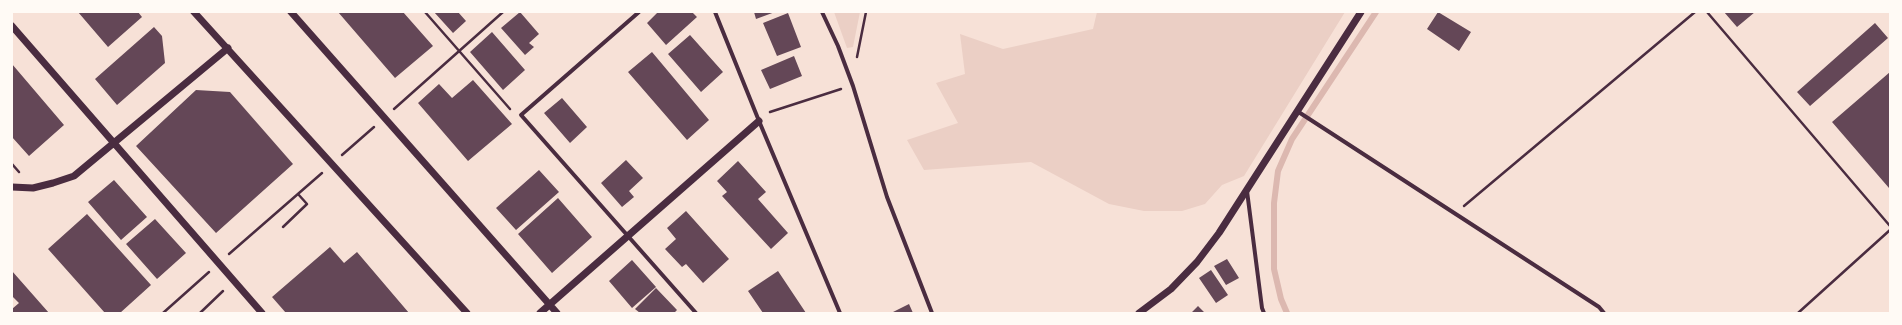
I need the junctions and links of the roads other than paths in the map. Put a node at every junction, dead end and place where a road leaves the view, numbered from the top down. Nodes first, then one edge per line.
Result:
1 (194, 12) edge
2 (291, 12) edge
3 (639, 12) edge
4 (715, 12) edge
5 (822, 12) edge
6 (1361, 12) edge
7 (12, 26) edge
8 (228, 48) junction
9 (1296, 111) junction
10 (758, 121) junction
11 (113, 143) junction
12 (12, 188) edge
13 (1247, 191) junction
14 (627, 236) junction
15 (550, 305) junction
16 (262, 313) edge
17 (467, 313) edge
18 (540, 313) edge
19 (557, 313) edge
20 (696, 313) edge
21 (840, 313) edge
22 (932, 313) edge
23 (1139, 313) edge
24 (1264, 313) edge
25 (1604, 313) edge

1 - 8 street
2 - 15 street
3 - 14 street
4 - 10 street
5 - 22 street
6 - 9 street
7 - 11 street
8 - 11 street
8 - 17 street
9 - 13 street
9 - 25 street
10 - 14 street
10 - 21 street
11 - 12 street
11 - 16 street
13 - 23 street
13 - 24 street
14 - 15 street
14 - 20 street
15 - 18 street
15 - 19 street

